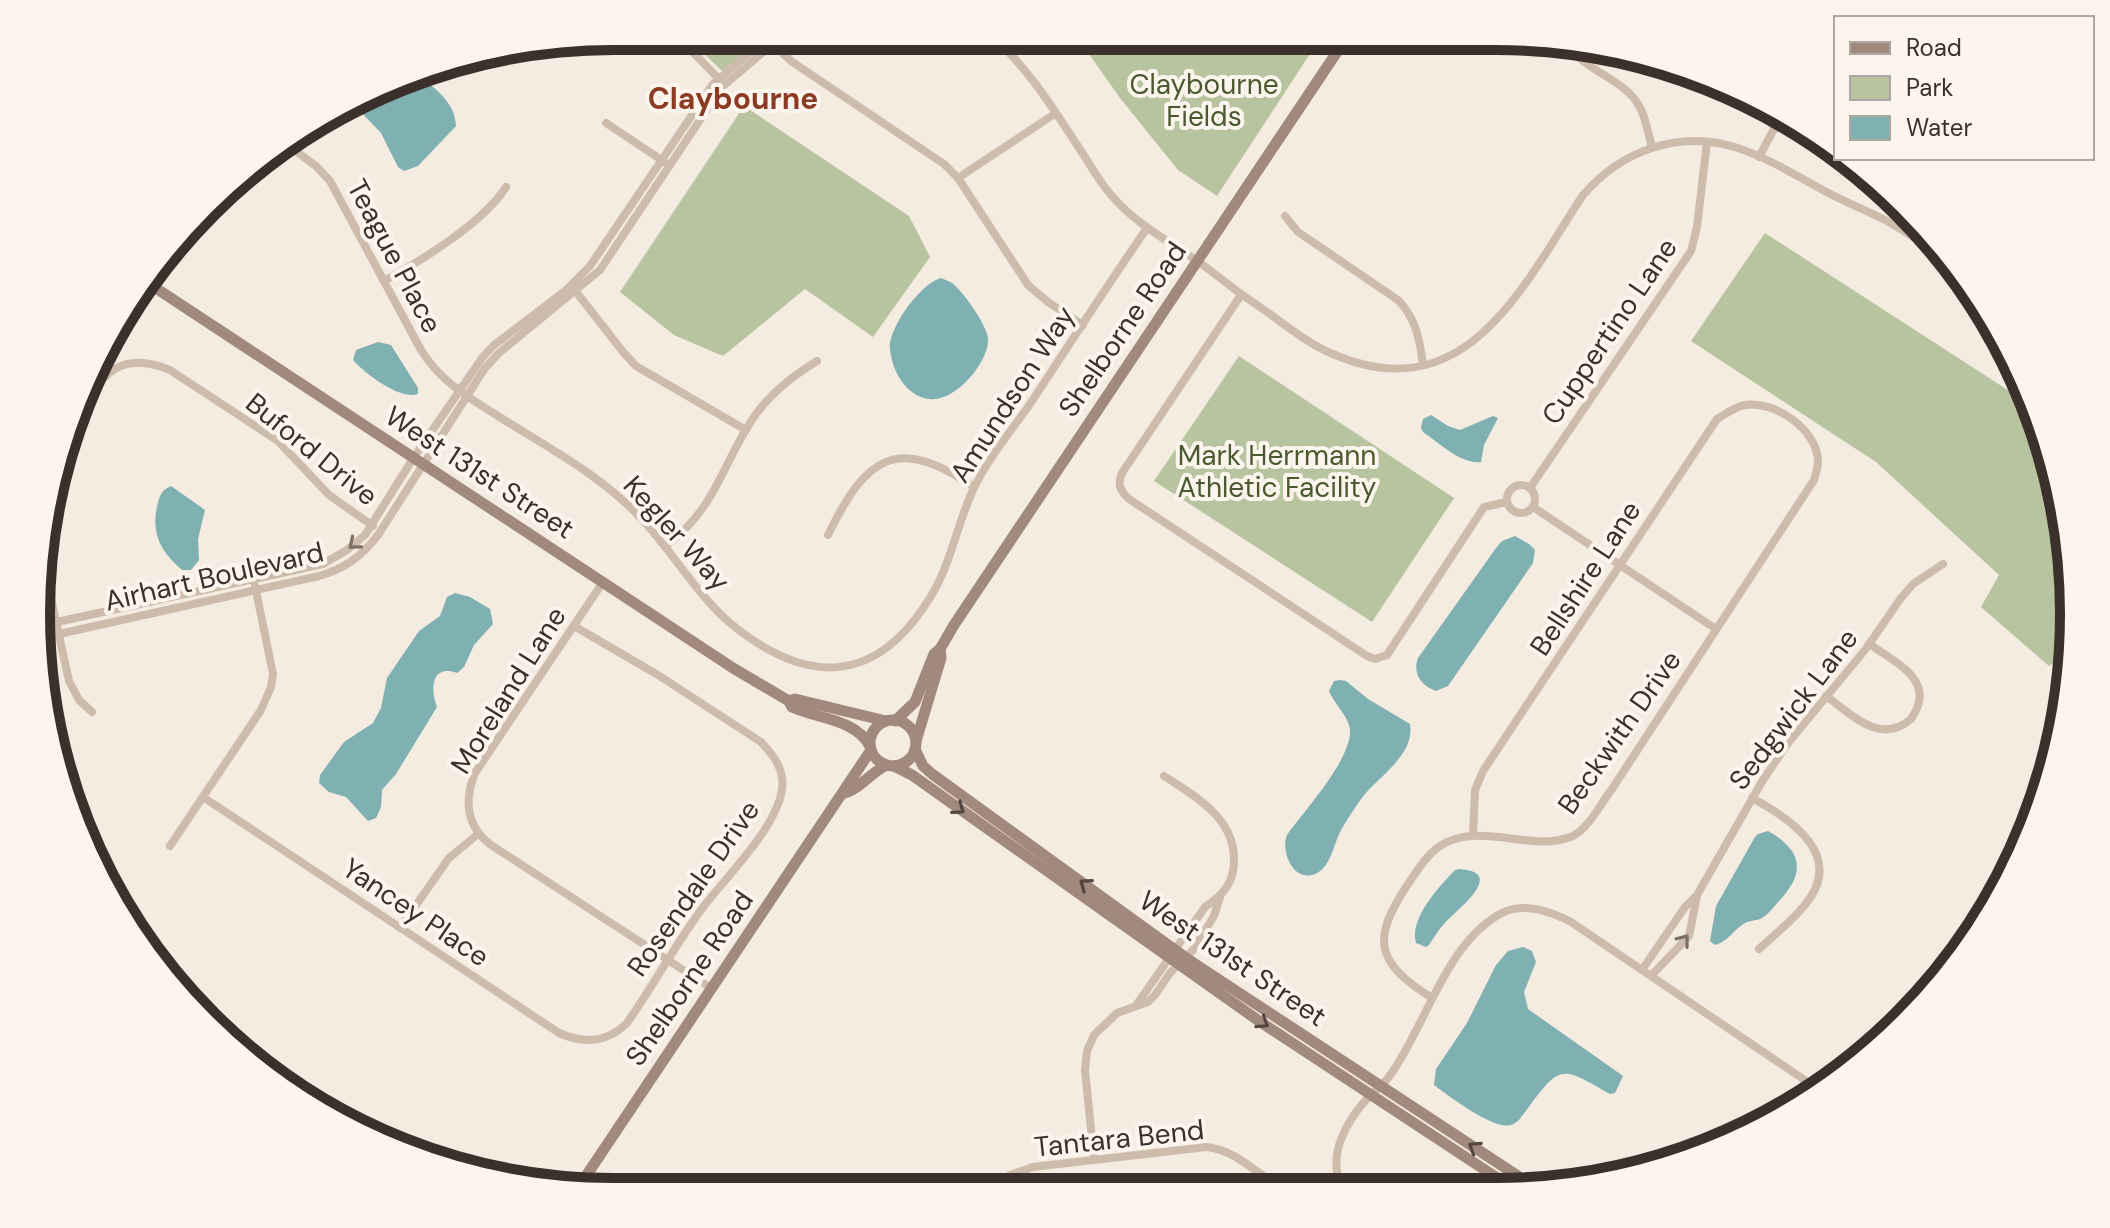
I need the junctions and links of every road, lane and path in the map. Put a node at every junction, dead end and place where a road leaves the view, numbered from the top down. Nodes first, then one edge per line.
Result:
1 (691, 50) edge
2 (758, 50) edge
3 (780, 50) edge
4 (1006, 50) edge
5 (1338, 50) edge
6 (1577, 56) edge
7 (722, 82) junction
8 (1056, 113) junction
9 (606, 123) dead end
10 (1776, 125) edge
11 (1707, 142) junction
12 (1652, 147) junction
13 (294, 150) edge
14 (1759, 157) junction
15 (666, 163) junction
16 (958, 178) junction
17 (506, 187) dead end
18 (1285, 216) dead end
19 (1147, 228) junction
20 (1921, 243) edge
21 (1197, 261) junction
22 (384, 281) junction
23 (155, 287) edge
24 (574, 288) junction
25 (1241, 295) junction
26 (1083, 325) junction
27 (817, 361) dead end
28 (1423, 365) junction
29 (99, 384) edge
30 (463, 394) junction
31 (1789, 418) joint
32 (746, 430) junction
33 (419, 460) junction
34 (974, 487) junction
35 (1530, 488) junction
36 (1507, 502) junction
37 (1533, 507) junction
38 (372, 525) junction
39 (380, 531) junction
40 (828, 535) dead end
41 (665, 546) junction
42 (1943, 564) dead end
43 (1620, 565) junction
44 (255, 579) junction
45 (603, 582) junction
46 (256, 590) junction
47 (51, 594) edge
48 (57, 622) junction
49 (574, 626) junction
50 (1716, 629) junction
51 (59, 634) junction
52 (1870, 644) junction
53 (940, 649) junction
54 (867, 660) joint
55 (1826, 696) junction
56 (789, 701) junction
57 (92, 712) dead end
58 (891, 721) junction
59 (915, 746) junction
60 (870, 748) junction
61 (890, 766) junction
62 (1164, 776) dead end
63 (844, 793) junction
64 (203, 797) junction
65 (1752, 798) junction
66 (478, 834) junction
67 (1473, 836) junction
68 (170, 846) dead end
69 (1697, 895) junction
70 (1220, 897) junction
71 (400, 928) junction
72 (1759, 949) dead end
73 (1177, 958) junction
74 (667, 960) junction
75 (1642, 970) junction
76 (1651, 976) junction
77 (711, 988) junction
78 (1432, 998) junction
79 (612, 1035) joint
80 (1809, 1083) edge
81 (1376, 1090) junction
82 (1094, 1159) junction
83 (585, 1177) edge
84 (1518, 1177) edge
85 (1006, 1178) edge
86 (1267, 1178) edge
87 (1339, 1178) edge
88 (1499, 1178) edge

1 - 7 street
2 - 7 street
3 - 16 street
4 - 8 street
5 - 21 street, Shelborne Road
6 - 12 street
7 - 15 street
8 - 16 street
8 - 19 street
9 - 15 street
10 - 14 street
11 - 12 street
11 - 14 street
11 - 35 street, Cuppertino Lane
12 - 28 street
13 - 22 street, Teague Place
14 - 20 street
15 - 24 street
16 - 26 street
17 - 22 street
18 - 28 street
19 - 21 street
19 - 26 street, Amundson Way
21 - 25 street
21 - 53 street, Shelborne Road
22 - 30 street, Teague Place
23 - 33 street, West 131st Street
24 - 30 street
24 - 32 street
25 - 28 street
25 - 36 street
26 - 34 street, Amundson Way
27 - 32 street
29 - 38 street, Buford Drive
30 - 33 street
30 - 41 street, Kegler Way
31 - 43 street, Bellshire Lane
31 - 50 street, Beckwith Drive
32 - 41 street
33 - 38 street, Airhart Boulevard
33 - 39 street, Airhart Boulevard
33 - 45 street, West 131st Street
34 - 40 street
34 - 54 street, Amundson Way
35 - 36 street
35 - 37 street
36 - 37 street
37 - 43 street
38 - 39 street, Buford Drive
38 -> 44 street, Airhart Boulevard
39 - 46 street, Airhart Boulevard
41 - 54 street, Kegler Way
42 - 52 street, Sedgwick Lane
43 - 50 street
43 - 67 street, Bellshire Lane
44 - 46 street
44 - 48 street, Airhart Boulevard
45 - 49 street, Moreland Lane
45 - 56 street, West 131st Street
46 - 51 street, Airhart Boulevard
46 - 64 street
47 - 48 street
48 - 51 street
49 - 66 street, Moreland Lane
49 - 74 street, Rosendale Drive
50 - 67 street, Beckwith Drive
51 - 57 street
52 - 55 street, Sedgwick Lane
52 - 55 street
53 - 58 street, Shelborne Road
53 - 59 street, Shelborne Road
55 - 65 street, Sedgwick Lane
56 - 58 street, West 131st Street
56 - 60 street, West 131st Street
58 - 59 street
58 - 60 street
59 - 61 street
73 -> 59 street, West 131st Street
60 - 61 street
60 - 63 street, Shelborne Road
61 - 63 street, Shelborne Road
61 -> 73 street, West 131st Street
62 - 70 street
63 - 77 street, Shelborne Road
64 - 68 street
64 - 71 street, Yancey Place
65 - 69 street, Sedgwick Lane
65 - 72 street
66 - 71 street
66 - 74 street
67 - 78 street, Beckwith Drive
69 - 75 street, Sedgwick Lane
76 -> 69 street, Sedgwick Lane
70 - 73 street
70 - 73 street
71 - 79 street, Yancey Place
73 - 81 street, West 131st Street
73 - 82 street
74 - 77 street
74 - 79 street, Rosendale Drive
75 - 76 street
75 - 78 street
76 - 80 street
77 - 83 street, Shelborne Road
78 - 81 street
84 -> 81 street, West 131st Street
81 - 87 street
81 - 88 street, West 131st Street
82 - 85 street, Tantara Bend
82 - 86 street, Tantara Bend

